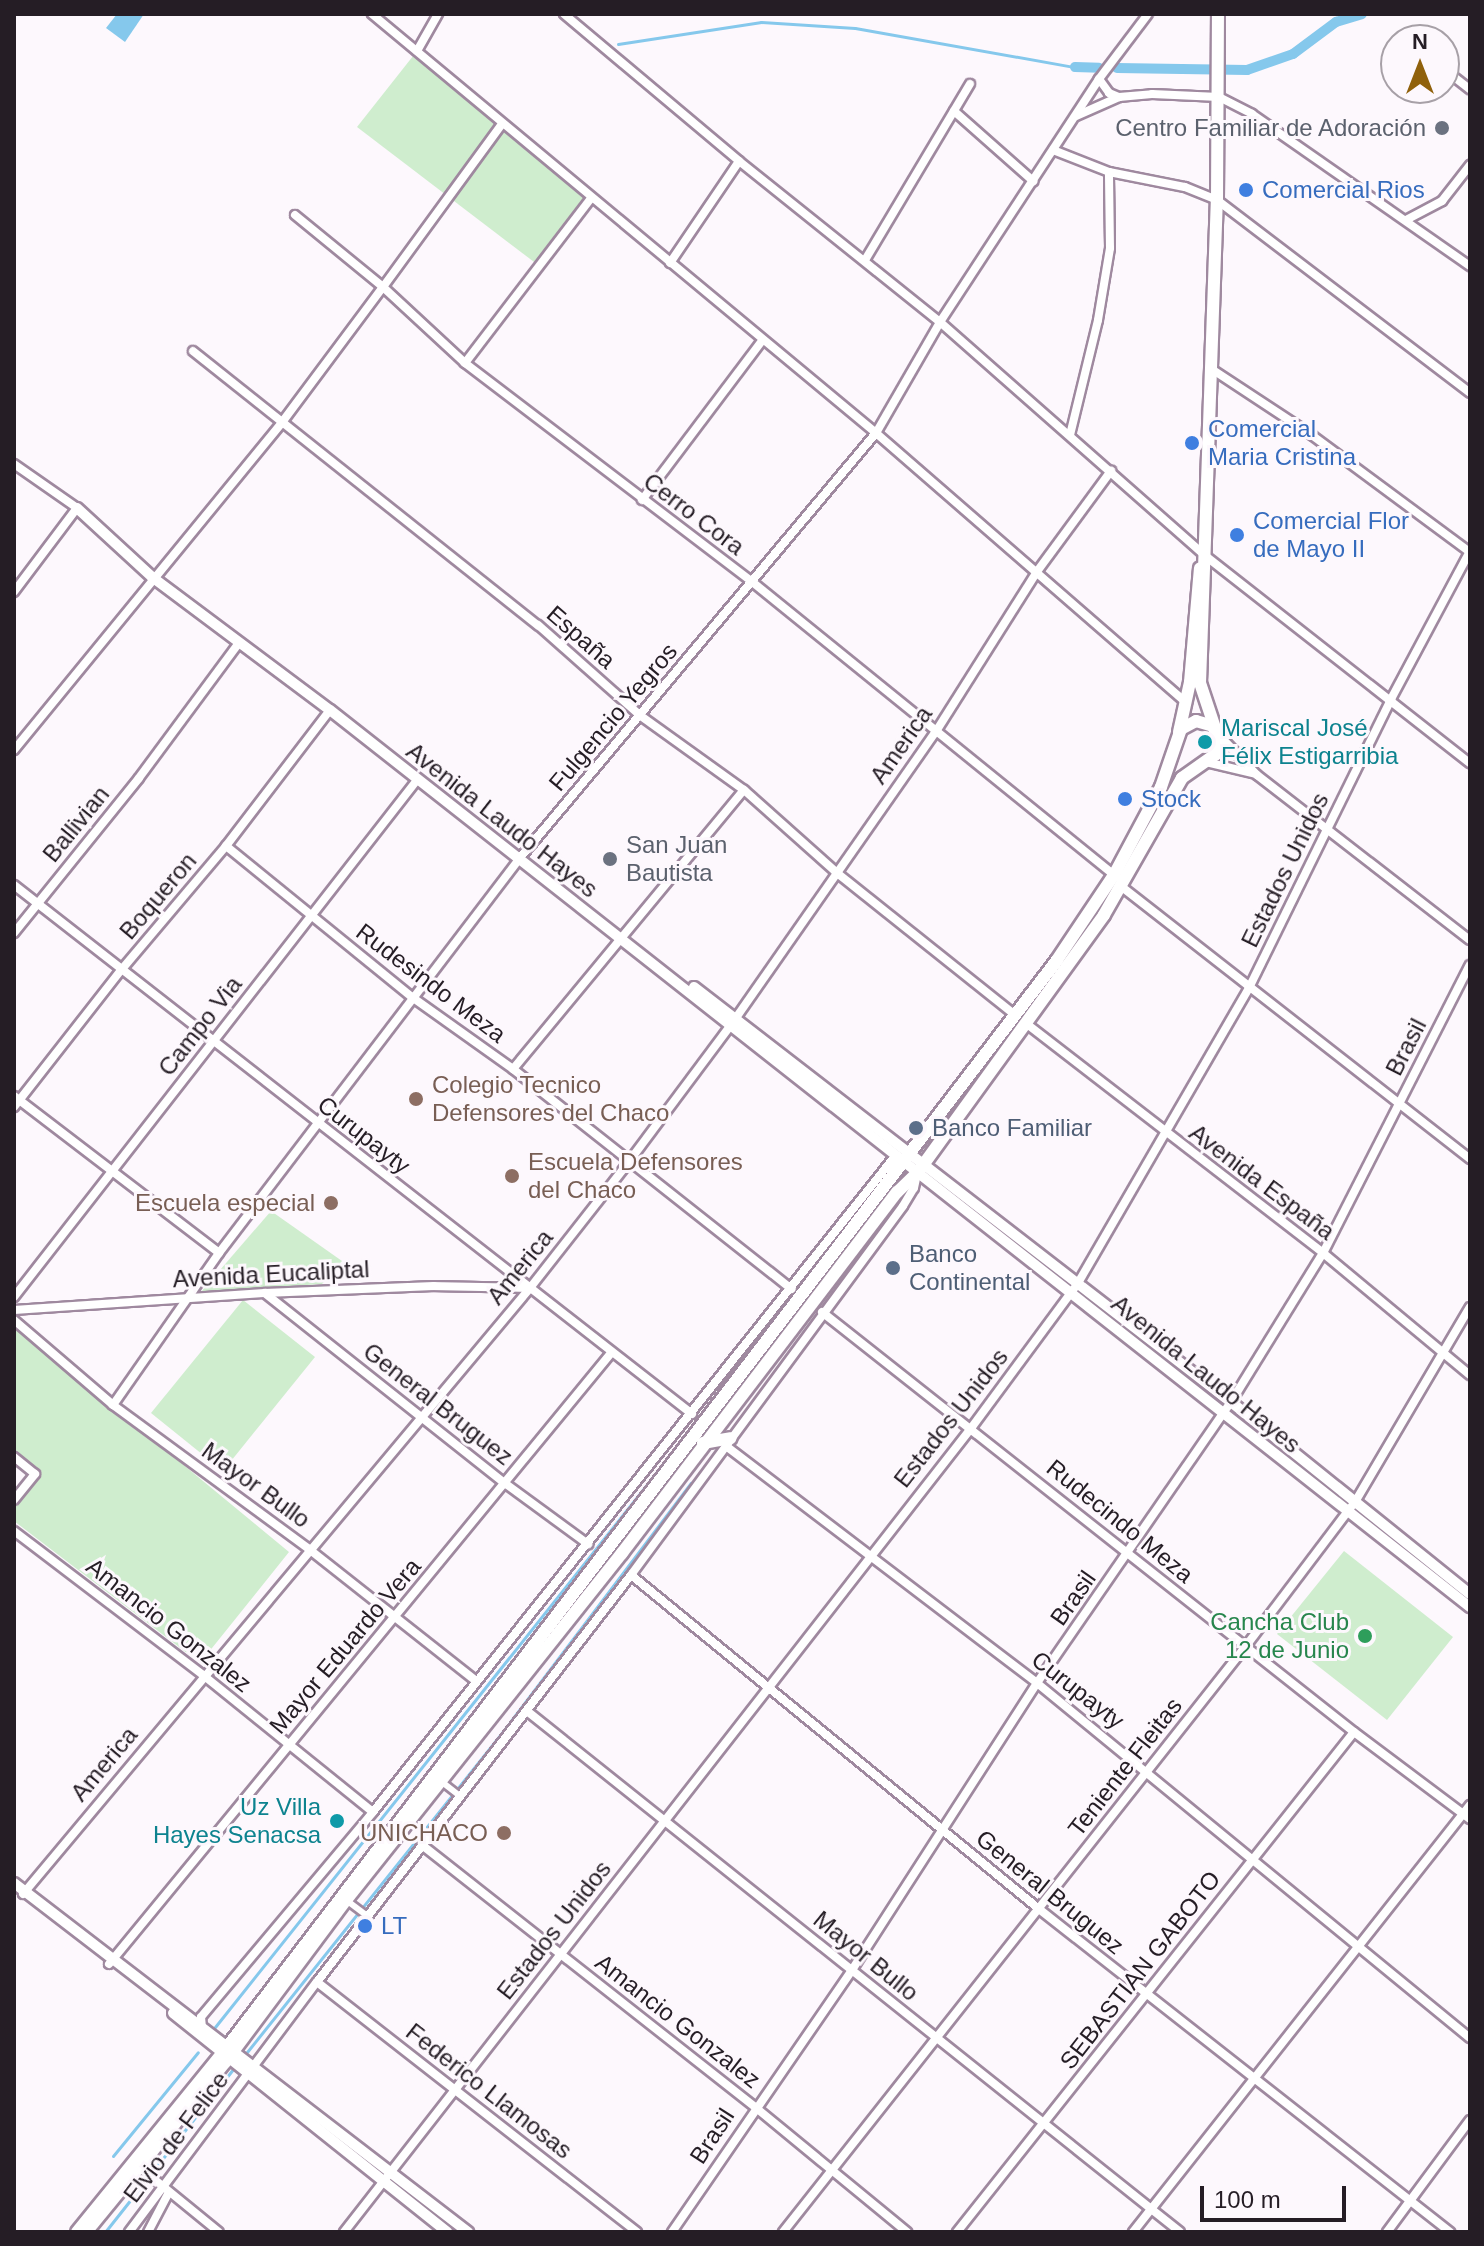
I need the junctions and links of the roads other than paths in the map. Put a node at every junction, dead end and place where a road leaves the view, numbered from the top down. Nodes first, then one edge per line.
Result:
1 (372, 14) edge
2 (438, 14) edge
3 (564, 14) edge
4 (1148, 14) edge
5 (1218, 14) edge
6 (417, 51) junction
7 (1099, 79) junction
8 (970, 84) dead end
9 (1119, 97) junction
10 (1219, 97) junction
11 (954, 111) junction
12 (1075, 117) junction
13 (502, 124) junction
14 (1053, 150) junction
15 (739, 161) junction
16 (1470, 165) edge
17 (1109, 172) junction
18 (1033, 181) junction
19 (591, 198) junction
20 (1217, 200) junction
21 (295, 215) dead end
22 (1406, 220) junction
23 (865, 260) junction
24 (670, 263) junction
25 (1470, 266) edge
26 (383, 287) junction
27 (940, 322) junction
28 (762, 341) junction
29 (193, 351) dead end
30 (465, 363) junction
31 (1210, 368) junction
32 (1470, 393) edge
33 (283, 421) junction
34 (876, 433) junction
35 (1070, 435) junction
36 (14, 464) edge
37 (1111, 471) junction
38 (642, 500) junction
39 (77, 508) junction
40 (1470, 552) edge
41 (1203, 554) junction
42 (1036, 573) junction
43 (152, 577) junction
44 (751, 581) junction
45 (14, 592) edge
46 (239, 643) junction
47 (1391, 699) junction
48 (1188, 703) junction
49 (330, 710) junction
50 (641, 716) junction
51 (935, 733) junction
52 (1218, 734) junction
53 (1178, 738) junction
54 (14, 750) edge
55 (1204, 762) junction
56 (1470, 763) edge
57 (1257, 775) junction
58 (417, 780) junction
59 (744, 790) junction
60 (1328, 828) junction
61 (226, 846) junction
62 (521, 857) junction
63 (836, 872) junction
64 (1114, 875) junction
65 (14, 885) edge
66 (1122, 887) junction
67 (37, 903) junction
68 (310, 917) junction
69 (14, 933) edge
70 (624, 937) junction
71 (1470, 940) edge
72 (1470, 965) edge
73 (122, 969) junction
74 (1249, 988) junction
75 (412, 997) junction
76 (1015, 1015) junction
77 (733, 1022) junction
78 (1027, 1024) junction
79 (213, 1042) junction
80 (513, 1069) junction
81 (16, 1101) edge
82 (1401, 1103) junction
83 (318, 1125) junction
84 (1167, 1134) junction
85 (904, 1157) junction
86 (1470, 1159) edge
87 (628, 1163) junction
88 (920, 1168) junction
89 (111, 1172) junction
90 (219, 1253) junction
91 (1323, 1253) junction
92 (1075, 1287) junction
93 (530, 1288) junction
94 (792, 1289) junction
95 (265, 1293) junction
96 (14, 1297) edge
97 (185, 1300) junction
98 (1470, 1307) edge
99 (14, 1310) edge
100 (822, 1312) junction
101 (14, 1320) edge
102 (611, 1353) junction
103 (1442, 1355) junction
104 (1470, 1375) edge
105 (1231, 1402) junction
106 (113, 1405) junction
107 (692, 1414) junction
108 (1223, 1414) junction
109 (421, 1416) junction
110 (972, 1427) junction
111 (728, 1442) junction
112 (703, 1443) junction
113 (14, 1457) edge
114 (506, 1484) junction
115 (14, 1500) edge
116 (1355, 1502) junction
117 (1346, 1512) junction
118 (14, 1531) edge
119 (588, 1544) junction
120 (309, 1549) junction
121 (870, 1554) junction
122 (1128, 1554) junction
123 (631, 1575) junction
124 (1466, 1591) edge
125 (1470, 1607) edge
126 (397, 1617) junction
127 (1246, 1646) junction
128 (203, 1675) junction
129 (476, 1681) junction
130 (1037, 1683) junction
131 (766, 1688) junction
132 (527, 1711) junction
133 (1354, 1732) junction
134 (288, 1744) junction
135 (1147, 1771) junction
136 (452, 1790) junction
137 (1470, 1805) edge
138 (373, 1812) junction
139 (1467, 1816) edge
140 (664, 1821) junction
141 (942, 1831) junction
142 (422, 1845) junction
143 (1252, 1860) junction
144 (19, 1890) edge
145 (357, 1909) junction
146 (1039, 1909) junction
147 (1358, 1948) junction
148 (560, 1953) junction
149 (111, 1962) junction
150 (852, 1970) junction
151 (317, 1982) junction
152 (1145, 1995) junction
153 (200, 2024) junction
154 (1470, 2038) edge
155 (937, 2039) junction
156 (209, 2040) junction
157 (229, 2051) junction
158 (252, 2070) junction
159 (1255, 2079) junction
160 (456, 2091) junction
161 (755, 2107) junction
162 (1470, 2120) edge
163 (1044, 2123) junction
164 (138, 2166) junction
165 (830, 2171) junction
166 (391, 2172) junction
167 (383, 2182) junction
168 (166, 2190) junction
169 (1410, 2200) junction
170 (1151, 2209) junction
171 (77, 2232) edge
172 (86, 2232) edge
173 (129, 2232) edge
174 (148, 2232) edge
175 (219, 2232) edge
176 (344, 2232) edge
177 (447, 2232) edge
178 (468, 2232) edge
179 (637, 2232) edge
180 (672, 2232) edge
181 (783, 2232) edge
182 (907, 2232) edge
183 (957, 2232) edge
184 (1133, 2232) edge
185 (1180, 2232) edge
186 (1387, 2232) edge
187 (1450, 2232) edge

1 - 6 street
2 - 6 street
3 - 15 street
4 - 7 street, Fulgencio Yegros
5 - 10 highway
6 - 13 street
7 - 9 street
7 - 12 street, Fulgencio Yegros
8 - 11 street
9 - 10 street
9 - 12 street
10 - 20 highway
10 - 22 street
11 - 18 street
11 - 23 street
12 - 14 street, Fulgencio Yegros
13 - 19 street
13 - 26 street
14 - 17 street
14 - 18 street, Fulgencio Yegros
15 - 23 street
15 - 24 street
16 - 22 street
17 - 20 street
17 - 35 street
18 - 27 street, Fulgencio Yegros
19 - 24 street
19 - 30 street
20 - 31 highway
20 - 32 street
21 - 26 street, Cerro Cora
22 - 25 street
23 - 27 street
24 - 28 street
26 - 30 street, Cerro Cora
26 - 33 street
27 - 34 street, Fulgencio Yegros
27 - 35 street
28 - 34 street
28 - 38 street
29 - 33 street, España
30 - 38 street, Cerro Cora
31 - 40 street
31 - 41 highway
33 - 43 street
33 - 50 street, España
34 - 42 street
34 - 44 street, Fulgencio Yegros
35 - 37 street
36 - 39 street
37 - 41 street
37 - 42 street, America
38 - 44 street, Cerro Cora
39 - 43 street, Avenida Laudo Hayes
39 - 45 street
40 - 47 street, Estados Unidos
41 - 47 street
41 - 48 highway
41 - 52 highway
42 - 48 street
42 - 51 street, America
43 - 46 street, Avenida Laudo Hayes
43 - 54 street
44 - 50 street, Fulgencio Yegros
44 - 51 street, Cerro Cora
46 - 49 street, Avenida Laudo Hayes
46 - 67 street, Ballivian
47 - 56 street
47 - 60 street, Estados Unidos
48 - 53 highway
49 - 58 street, Avenida Laudo Hayes
49 - 61 street, Boqueron
50 - 59 street, España
50 - 62 street, Fulgencio Yegros
51 - 63 street, America
51 - 64 street, Cerro Cora
52 - 53 highway
52 - 55 highway
52 - 57 street
53 - 55 highway
53 - 64 highway
55 - 57 street
55 - 66 highway
57 - 60 street
58 - 62 street, Avenida Laudo Hayes
58 - 68 street, Campo Via
59 - 63 street, España
59 - 70 street
60 - 71 street
60 - 74 street, Estados Unidos
61 - 68 street, Rudesindo Meza
61 - 73 street, Boqueron
62 - 70 street, Avenida Laudo Hayes
62 - 75 street, Fulgencio Yegros
63 - 76 street, España
63 - 77 street, America
64 - 76 highway
65 - 67 street, Curupayty
66 - 74 street
66 - 78 highway
67 - 69 street, Ballivian
67 - 73 street, Curupayty
68 - 75 street, Rudesindo Meza
68 - 79 street, Campo Via
70 - 77 street, Avenida Laudo Hayes
70 - 80 street
72 - 82 street, Brasil
73 - 79 street, Curupayty
73 - 81 street, Boqueron
74 - 82 street
74 - 84 street, Estados Unidos
75 - 80 street, Rudesindo Meza
75 - 83 street, Fulgencio Yegros
76 - 85 highway
77 - 85 street, Avenida Laudo Hayes
77 - 87 street, America
78 - 84 street, Avenida España
78 - 88 highway
79 - 83 street, Curupayty
79 - 89 street, Campo Via
80 - 87 street, Rudesindo Meza
81 - 89 street
82 - 86 street
82 - 91 street, Brasil
83 - 90 street, Fulgencio Yegros
83 - 93 street, Curupayty
84 - 91 street, Avenida España
84 - 92 street, Estados Unidos
85 - 88 street, Avenida Laudo Hayes
85 - 94 street
85 - 157 highway
87 - 93 street, America
87 - 94 street, Rudesindo Meza
88 - 92 street, Avenida Laudo Hayes
88 - 100 street, Elvio de Felice
88 - 112 highway
89 - 90 street
89 - 96 street, Campo Via
90 - 97 street, Fulgencio Yegros
91 - 103 street, Avenida España
91 - 105 street, Brasil
92 - 105 street, Avenida Laudo Hayes
92 - 108 street, Avenida Laudo Hayes
92 - 110 street, Estados Unidos
93 - 95 street, Avenida Eucaliptal
93 - 102 street, Curupayty
93 - 109 street, America
94 - 107 street
95 - 97 street, Avenida Eucaliptal
95 - 109 street, General Bruguez
97 - 99 street, Avenida Eucaliptal
97 - 106 street, Fulgencio Yegros
98 - 103 street, Teniente Fleitas
100 - 110 street, Rudecindo Meza
100 - 111 street, Elvio de Felice
101 - 106 street, Mayor Bullo
102 - 107 street, Curupayty
102 - 114 street, Mayor Eduardo Vera
103 - 104 street, Avenida España
103 - 116 street, Teniente Fleitas
105 - 108 street, Brasil
105 - 116 street, Avenida Laudo Hayes
106 - 120 street, Mayor Bullo
107 - 119 street
108 - 117 street, Avenida Laudo Hayes
108 - 122 street, Brasil
109 - 114 street, General Bruguez
109 - 120 street, America
110 - 121 street, Estados Unidos
110 - 122 street, Rudecindo Meza
111 - 112 highway
111 - 121 street, Curupayty
111 - 123 street, Elvio de Felice
112 - 136 highway
113 - 115 street
114 - 119 street, General Bruguez
114 - 126 street, Mayor Eduardo Vera
116 - 117 street, Teniente Fleitas
116 - 124 street, Avenida Laudo Hayes
117 - 124 street, Avenida Laudo Hayes
117 - 127 street, Teniente Fleitas
118 - 128 street, Amancio Gonzalez
119 - 129 street
120 - 126 street, Mayor Bullo
120 - 128 street, America
121 - 130 street, Curupayty
121 - 131 street, Estados Unidos
122 - 127 street, Rudecindo Meza
122 - 130 street, Brasil
123 - 131 street, General Bruguez
123 - 132 street, Elvio de Felice
124 - 125 street, Avenida Laudo Hayes
126 - 129 street, Mayor Bullo
126 - 134 street, Mayor Eduardo Vera
127 - 133 street, Rudecindo Meza
127 - 135 street, Teniente Fleitas
128 - 134 street, Amancio Gonzalez
128 - 144 street, America
129 - 138 street
130 - 135 street, Curupayty
130 - 141 street, Brasil
131 - 140 street, Estados Unidos
131 - 141 street, General Bruguez
132 - 136 street, Elvio de Felice
132 - 140 street, Mayor Bullo
133 - 139 street, Rudecindo Meza
133 - 143 street, SEBASTIAN GABOTO
134 - 138 street, Amancio Gonzalez
134 - 149 street, Mayor Eduardo Vera
135 - 143 street, Curupayty
135 - 146 street, Teniente Fleitas
136 - 142 street, Elvio de Felice
136 - 145 highway
137 - 139 street
138 - 153 street
139 - 147 street
140 - 148 street, Estados Unidos
140 - 150 street, Mayor Bullo
141 - 146 street, General Bruguez
141 - 150 street, Brasil
142 - 145 street, Elvio de Felice
142 - 148 street, Amancio Gonzalez
143 - 147 street, Curupayty
143 - 152 street, SEBASTIAN GABOTO
144 - 149 street
145 - 151 street, Elvio de Felice
145 - 157 highway
146 - 152 street, General Bruguez
146 - 155 street, Teniente Fleitas
147 - 154 street, Curupayty
147 - 159 street
148 - 160 street, Estados Unidos
148 - 161 street, Amancio Gonzalez
149 - 153 street
149 - 156 street
150 - 155 street, Mayor Bullo
150 - 161 street, Brasil
151 - 158 street, Elvio de Felice
151 - 160 street, Federico Llamosas
152 - 159 street, General Bruguez
152 - 163 street, SEBASTIAN GABOTO
153 - 156 street
153 - 157 street
155 - 163 street, Mayor Bullo
155 - 165 street, Teniente Fleitas
156 - 157 street
157 - 158 street
157 - 164 highway
157 - 171 highway
158 - 166 street
158 - 167 street
158 - 168 street, Elvio de Felice
159 - 169 street, General Bruguez
159 - 170 street
160 - 166 street, Estados Unidos
160 - 179 street, Federico Llamosas
161 - 165 street, Amancio Gonzalez
161 - 180 street, Brasil
162 - 169 street
163 - 170 street, Mayor Bullo
163 - 183 street, SEBASTIAN GABOTO
164 - 168 street
164 - 172 highway
165 - 181 street, Teniente Fleitas
165 - 182 street, Amancio Gonzalez
166 - 167 street, Estados Unidos
166 - 178 street
167 - 176 street, Estados Unidos
167 - 177 street
168 - 173 street, Elvio de Felice
168 - 174 street
168 - 175 street
169 - 186 street
169 - 187 street, General Bruguez
170 - 184 street
170 - 185 street, Mayor Bullo

